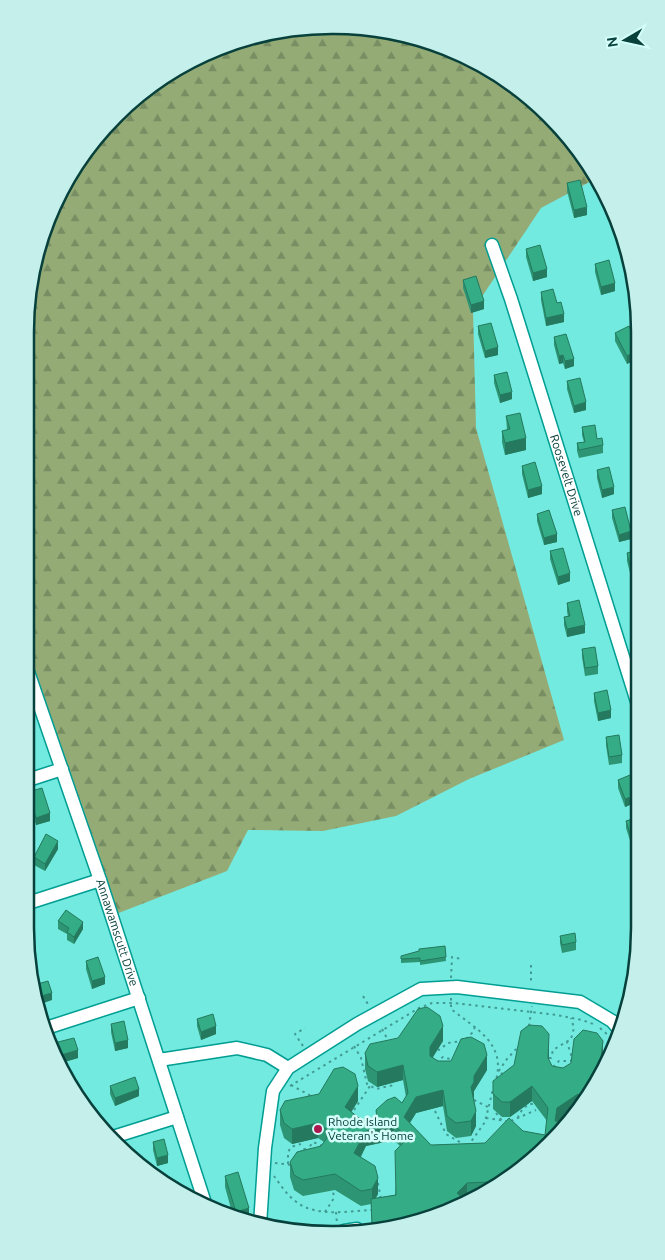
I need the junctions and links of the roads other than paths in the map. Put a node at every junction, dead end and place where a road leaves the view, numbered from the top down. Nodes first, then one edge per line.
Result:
1 (492, 245) dead end
2 (631, 682) edge
3 (34, 689) edge
4 (62, 769) junction
5 (34, 778) edge
6 (100, 880) junction
7 (34, 901) edge
8 (139, 998) junction
9 (615, 1024) edge
10 (51, 1026) edge
11 (159, 1060) junction
12 (288, 1068) junction
13 (176, 1117) junction
14 (118, 1135) edge
15 (203, 1196) edge
16 (260, 1217) edge

1 - 2 street, Roosevelt Drive
3 - 4 street, Annawamscutt Drive
4 - 5 street
4 - 6 street, Annawamscutt Drive
6 - 7 street
6 - 8 street, Annawamscutt Drive
8 - 10 street
8 - 11 street, Annawamscutt Drive
9 - 12 street
11 - 12 street
11 - 13 street, Annawamscutt Drive
12 - 16 street
13 - 14 street
13 - 15 street, Annawamscutt Drive

